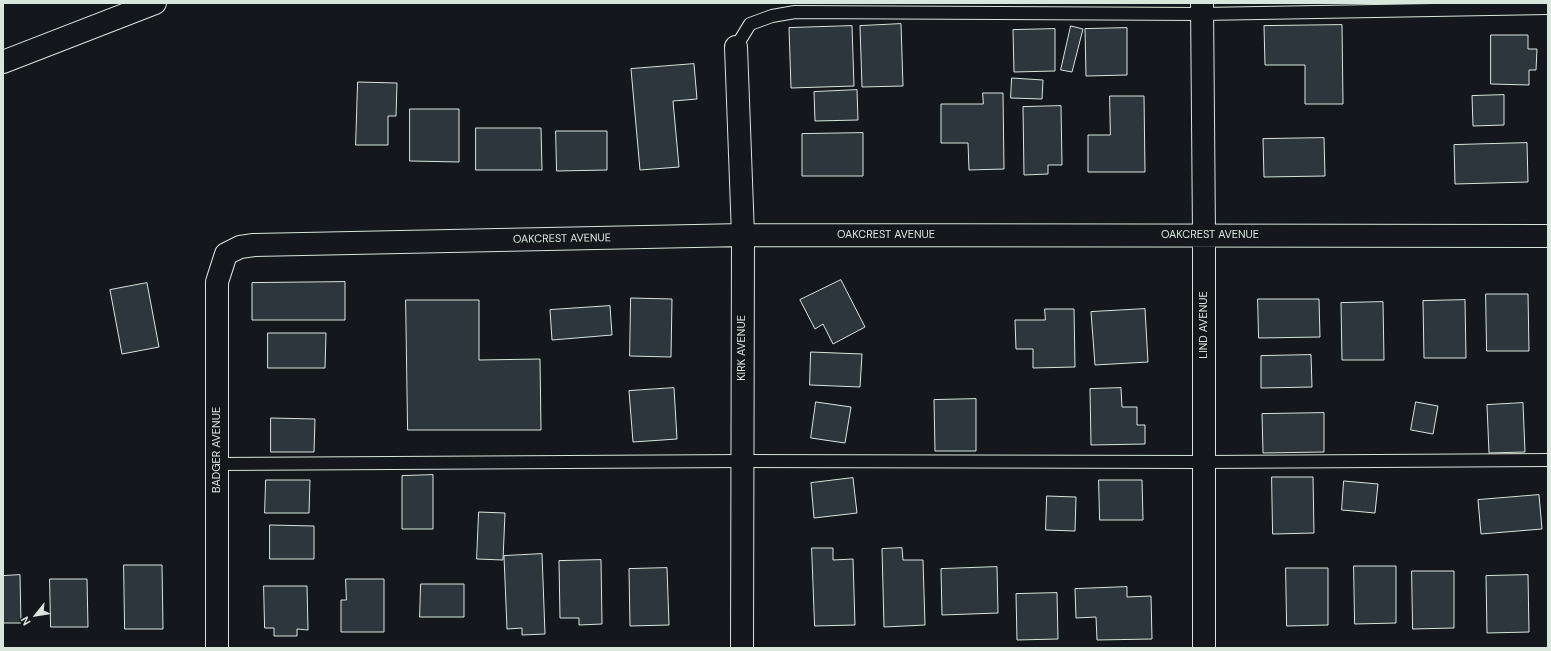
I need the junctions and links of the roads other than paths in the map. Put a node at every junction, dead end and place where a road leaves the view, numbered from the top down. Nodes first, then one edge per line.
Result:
1 (155, 3) edge
2 (1202, 8) edge
3 (1548, 8) edge
4 (736, 48) joint
5 (3, 62) edge
6 (743, 235) junction
7 (1204, 235) junction
8 (1548, 236) edge
9 (226, 254) joint
10 (1548, 460) edge
11 (742, 461) junction
12 (1204, 462) junction
13 (217, 464) junction
14 (217, 648) edge
15 (742, 648) edge
16 (1204, 648) edge

1 - 5 street
2 - 3 lane
2 - 4 lane
2 - 7 street, LIND AVENUE
4 - 6 street, KIRK AVENUE
6 - 7 street, OAKCREST AVENUE
6 - 9 street, OAKCREST AVENUE
6 - 11 street, KIRK AVENUE
7 - 8 street, OAKCREST AVENUE
7 - 12 street, LIND AVENUE
9 - 13 street, BADGER AVENUE
10 - 12 lane
11 - 12 lane
11 - 13 lane
11 - 15 street, KIRK AVENUE
12 - 16 street, LIND AVENUE
13 - 14 street, BADGER AVENUE

